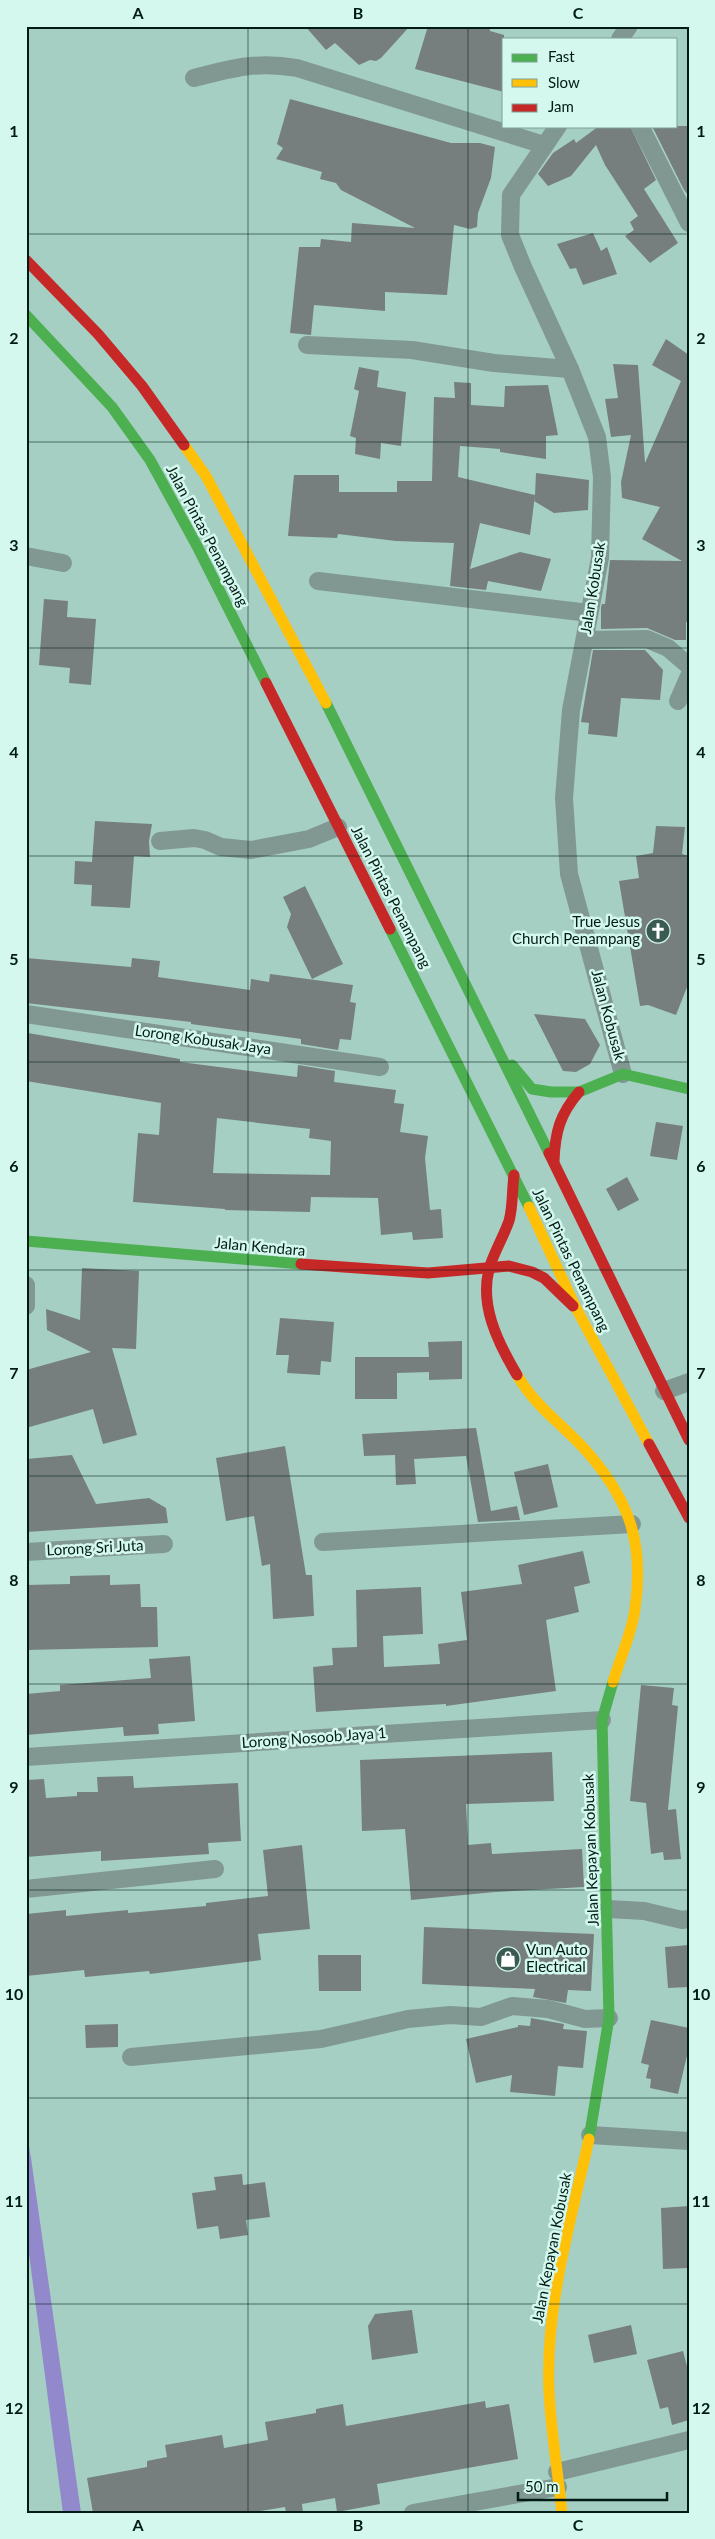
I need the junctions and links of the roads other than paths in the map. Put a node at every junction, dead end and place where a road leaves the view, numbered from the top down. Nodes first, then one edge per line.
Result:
1 (630, 26) edge
2 (621, 38) edge
3 (194, 78) dead end
4 (557, 128) edge
5 (641, 128) edge
6 (544, 145) junction
7 (689, 223) edge
8 (26, 260) edge
9 (26, 315) edge
10 (307, 345) dead end
11 (570, 369) junction
12 (26, 556) edge
13 (63, 563) dead end
14 (318, 581) dead end
15 (589, 613) junction
16 (585, 640) junction
17 (689, 666) edge
18 (689, 676) edge
19 (678, 701) dead end
20 (338, 827) junction
21 (160, 841) dead end
22 (26, 1014) edge
23 (499, 1049) junction
24 (380, 1066) dead end
25 (624, 1074) junction
26 (689, 1089) edge
27 (579, 1092) junction
28 (554, 1161) junction
29 (514, 1175) junction
30 (26, 1240) edge
31 (490, 1265) junction
32 (26, 1284) edge
33 (26, 1306) edge
34 (576, 1308) junction
35 (689, 1382) edge
36 (664, 1391) junction
37 (689, 1440) edge
38 (689, 1518) edge
39 (632, 1524) junction
40 (323, 1542) dead end
41 (164, 1544) dead end
42 (26, 1552) edge
43 (602, 1720) junction
44 (26, 1756) edge
45 (215, 1869) dead end
46 (26, 1889) edge
47 (608, 1908) junction
48 (689, 1919) edge
49 (609, 2018) junction
50 (131, 2057) dead end
51 (590, 2135) junction
52 (689, 2141) edge
53 (689, 2440) edge
54 (557, 2480) junction
55 (413, 2513) edge
56 (562, 2513) edge

1 - 2 street
3 - 6 street
4 - 6 street, Jalan Kobusak
5 - 7 street
6 - 11 street, Jalan Kobusak
8 - 23 main road, Jalan Pintas Penampang
9 - 20 main road, Jalan Pintas Penampang
10 - 11 street
11 - 15 street, Jalan Kobusak
12 - 13 street
14 - 15 street
15 - 16 street, Jalan Kobusak
16 - 17 street
16 - 25 street, Jalan Kobusak
18 - 19 street
20 - 21 street
20 - 29 main road, Jalan Pintas Penampang
22 - 24 street, Lorong Kobusak Jaya
23 - 27 main road
23 - 28 main road, Jalan Pintas Penampang
25 - 26 main road
25 - 27 main road
27 - 28 main road
28 - 36 main road, Jalan Pintas Penampang
29 - 31 main road, Jalan Kepayan Kobusak
29 - 34 main road, Jalan Pintas Penampang
30 - 31 main road, Jalan Kendara
31 - 34 main road
31 - 39 main road, Jalan Kepayan Kobusak
32 - 33 street
34 - 38 main road, Jalan Pintas Penampang
35 - 36 street
36 - 37 main road, Jalan Pintas Penampang
39 - 40 street
39 - 43 main road, Jalan Kepayan Kobusak
41 - 42 street, Lorong Sri Juta
43 - 44 street, Lorong Nosoob Jaya 1
43 - 47 main road, Jalan Kepayan Kobusak
45 - 46 street
47 - 48 street
47 - 49 main road, Jalan Kepayan Kobusak
49 - 50 street
49 - 51 main road, Jalan Kepayan Kobusak
51 - 52 street
51 - 54 main road, Jalan Kepayan Kobusak
53 - 54 street
54 - 55 street
54 - 56 main road, Jalan Kepayan Kobusak

